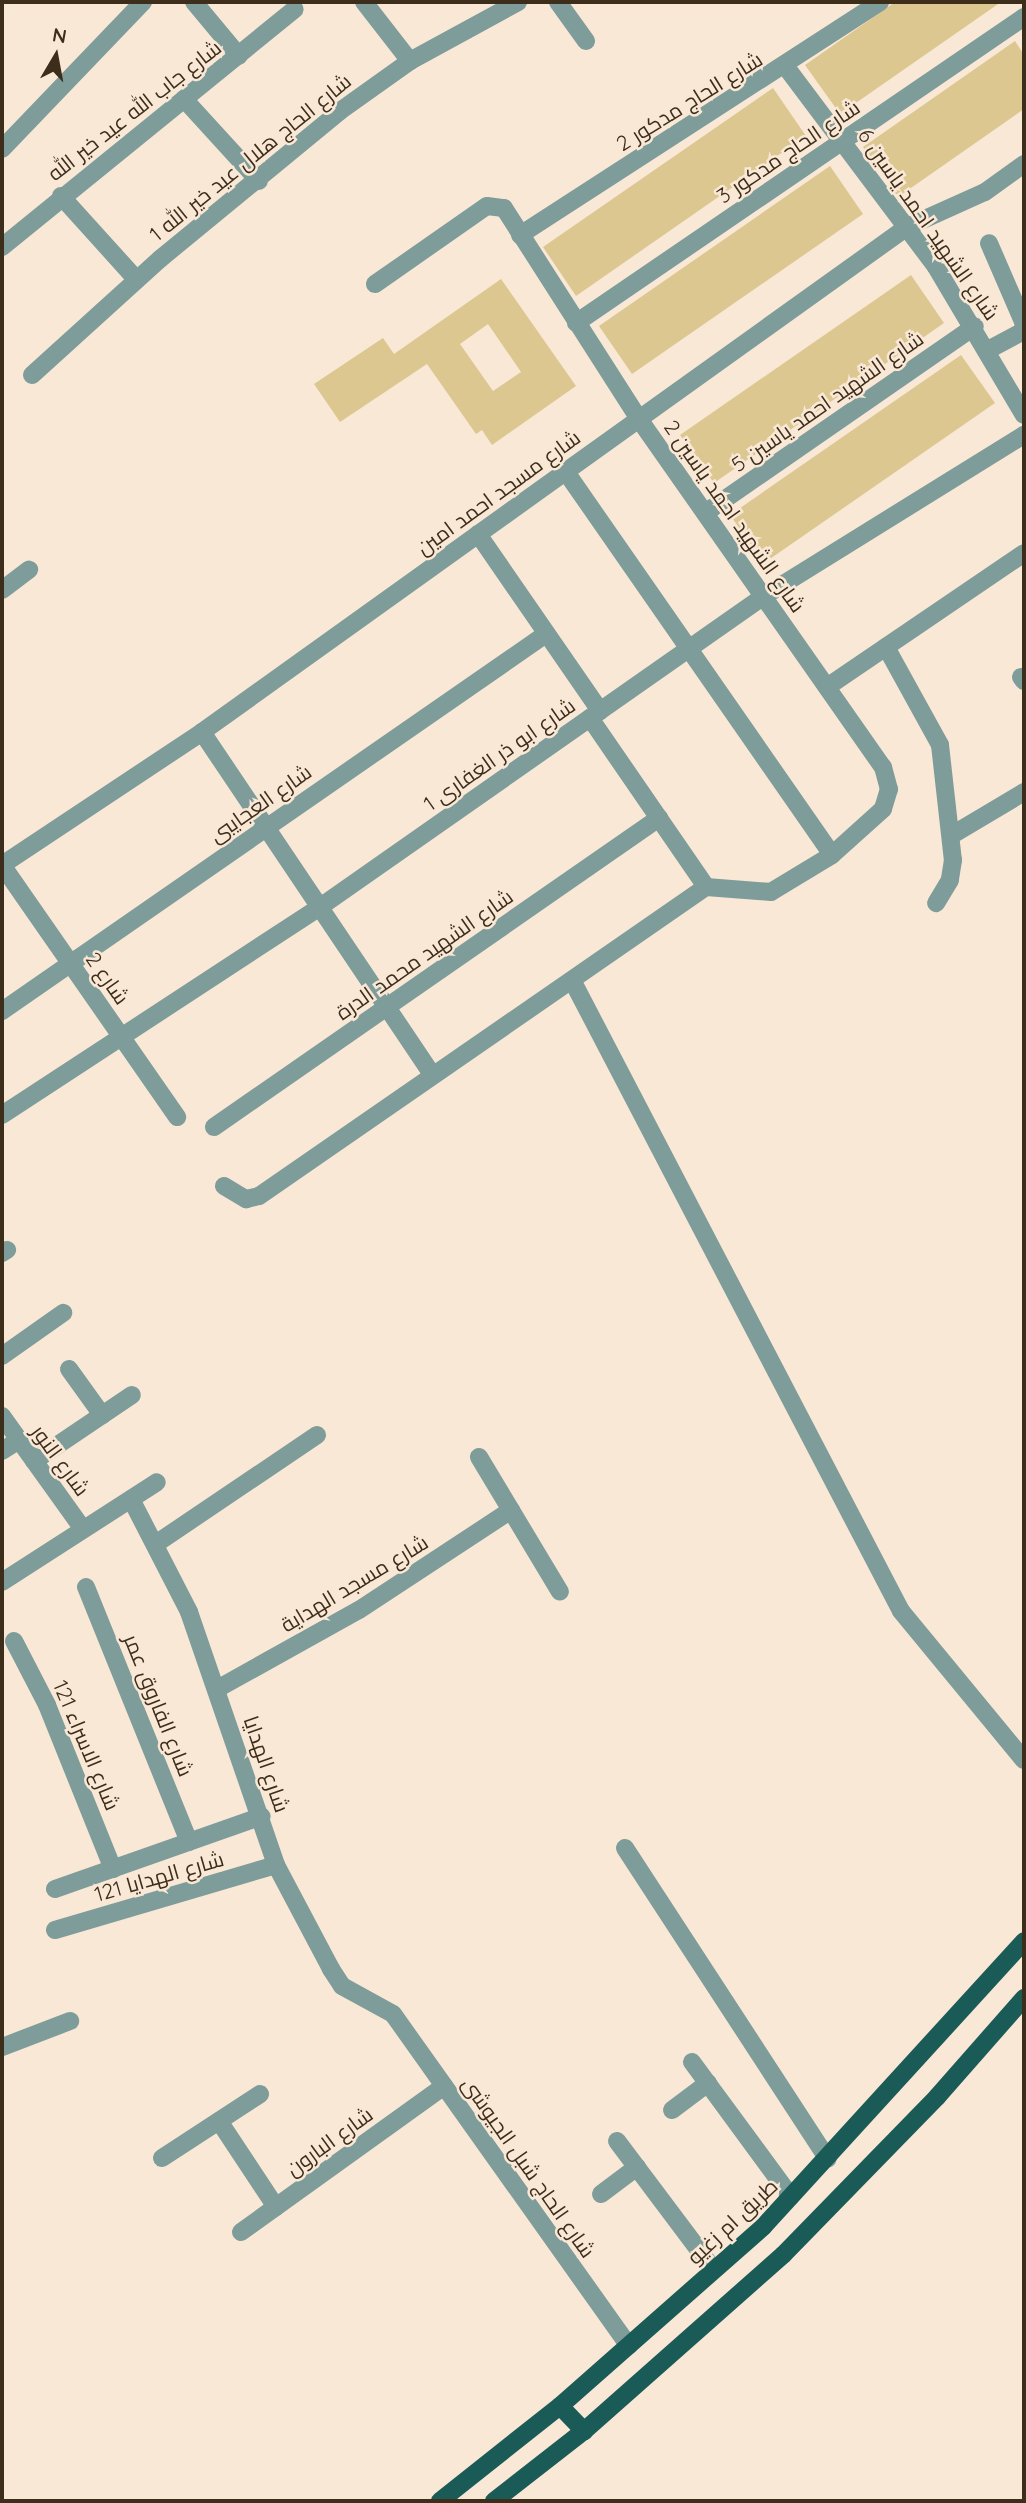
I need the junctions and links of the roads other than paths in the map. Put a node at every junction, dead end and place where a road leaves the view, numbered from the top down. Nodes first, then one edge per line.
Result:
1 (143, 2) edge
2 (194, 2) edge
3 (365, 2) edge
4 (518, 2) edge
5 (558, 2) edge
6 (880, 2) edge
7 (295, 9) dead end
8 (1024, 17) edge
9 (586, 41) dead end
10 (239, 56) junction
11 (410, 61) junction
12 (786, 67) junction
13 (184, 99) junction
14 (842, 141) junction
15 (2, 149) edge
16 (1024, 164) edge
17 (259, 181) junction
18 (61, 196) junction
19 (907, 228) junction
20 (520, 235) junction
21 (989, 243) dead end
22 (2, 247) edge
23 (137, 280) junction
24 (375, 284) dead end
25 (576, 323) junction
26 (975, 326) junction
27 (988, 350) junction
28 (32, 375) dead end
29 (1024, 415) edge
30 (639, 419) junction
31 (1024, 435) edge
32 (566, 471) junction
33 (705, 513) junction
34 (478, 534) junction
35 (1024, 553) edge
36 (29, 570) dead end
37 (2, 590) edge
38 (764, 596) junction
39 (546, 634) junction
40 (886, 647) junction
41 (688, 652) junction
42 (827, 687) junction
43 (595, 714) junction
44 (202, 732) junction
45 (1024, 792) edge
46 (659, 818) junction
47 (265, 826) junction
48 (952, 835) junction
49 (832, 855) junction
50 (2, 865) edge
51 (706, 887) junction
52 (936, 903) dead end
53 (320, 907) junction
54 (70, 963) junction
55 (573, 982) junction
56 (387, 1007) junction
57 (2, 1011) edge
58 (122, 1037) junction
59 (432, 1074) junction
60 (2, 1115) edge
61 (177, 1117) dead end
62 (214, 1127) dead end
63 (224, 1186) dead end
64 (63, 1313) dead end
65 (2, 1356) edge
66 (69, 1369) dead end
67 (132, 1395) dead end
68 (102, 1415) junction
69 (2, 1416) edge
70 (317, 1435) dead end
71 (19, 1440) junction
72 (2, 1451) edge
73 (479, 1457) dead end
74 (34, 1461) junction
75 (157, 1482) dead end
76 (131, 1499) junction
77 (511, 1510) junction
78 (83, 1529) junction
79 (157, 1543) junction
80 (2, 1582) edge
81 (86, 1587) dead end
82 (560, 1592) dead end
83 (14, 1641) dead end
84 (217, 1689) junction
85 (1024, 1760) edge
86 (262, 1816) junction
87 (189, 1842) junction
88 (625, 1848) dead end
89 (276, 1865) junction
90 (113, 1868) junction
91 (55, 1889) dead end
92 (55, 1930) dead end
93 (1024, 1941) edge
94 (1024, 1998) edge
95 (393, 2014) joint
96 (71, 2021) dead end
97 (2, 2048) edge
98 (692, 2062) dead end
99 (708, 2083) junction
100 (444, 2086) junction
101 (260, 2094) dead end
102 (672, 2110) dead end
103 (219, 2121) junction
104 (617, 2141) dead end
105 (162, 2158) dead end
106 (828, 2159) junction
107 (637, 2167) junction
108 (601, 2194) dead end
109 (791, 2197) junction
110 (276, 2207) junction
111 (241, 2232) dead end
112 (714, 2270) junction
113 (629, 2346) junction
114 (560, 2406) junction
115 (584, 2431) junction
116 (440, 2501) edge
117 (494, 2501) edge

1 - 15 street
2 - 10 street
3 - 11 street
4 - 11 street, شارع الحاج هلال عيد خير الله 1
5 - 9 street
6 - 12 street, شارع الحاج مدكور 2
7 - 10 street, شارع جاب الله عيد خير الله
8 - 14 street, شارع الحاج مدكور 3
10 - 13 street, شارع جاب الله عيد خير الله
11 - 17 street, شارع الحاج هلال عيد خير الله 1
12 - 14 street, شارع الشهيد احمد ياسين 6
12 - 20 street, شارع الحاج مدكور 2
13 - 17 street
13 - 18 street, شارع جاب الله عيد خير الله
14 - 19 street, شارع الشهيد احمد ياسين 6
14 - 25 street, شارع الحاج مدكور 3
16 - 19 street, شارع مسجد احمد امين
17 - 23 street, شارع الحاج هلال عيد خير الله 1
18 - 22 street, شارع جاب الله عيد خير الله
18 - 23 street
19 - 26 street, شارع الشهيد احمد ياسين 6
19 - 30 street, شارع مسجد احمد امين
20 - 24 street, شارع الشهيد احمد ياسين 2
20 - 25 street, شارع الشهيد احمد ياسين 2
21 - 27 street
23 - 28 street, شارع الحاج هلال عيد خير الله 1
25 - 30 street, شارع الشهيد احمد ياسين 2
26 - 27 street, شارع الشهيد احمد ياسين 6
26 - 33 street, شارع الشهيد احمد ياسين 5
27 - 29 street, شارع الشهيد احمد ياسين 6
30 - 32 street, شارع مسجد احمد امين
30 - 33 street, شارع الشهيد احمد ياسين 2
31 - 38 street, شارع ابو ذر الغفارى 1
32 - 34 street, شارع مسجد احمد امين
32 - 41 street
33 - 38 street, شارع الشهيد احمد ياسين 2
34 - 39 street
34 - 44 street, شارع مسجد احمد امين
35 - 40 street
36 - 37 street
38 - 41 street, شارع ابو ذر الغفارى 1
38 - 42 street, شارع الشهيد احمد ياسين 2
39 - 43 street
39 - 47 street, شارع العجايبى
40 - 42 street
40 - 48 street
41 - 43 street, شارع ابو ذر الغفارى 1
41 - 49 street
42 - 49 street, شارع الشهيد احمد ياسين 2
43 - 46 street
43 - 53 street, شارع ابو ذر الغفارى 1
44 - 47 street
44 - 50 street, شارع مسجد احمد امين
45 - 48 street
46 - 51 street
46 - 56 street, شارع الشهيد محمد الدرة
47 - 53 street
47 - 54 street, شارع العجايبى
48 - 52 street
49 - 51 street, شارع الشهيد احمد ياسين 2
50 - 54 street, شارع 2
51 - 55 street
53 - 56 street
53 - 58 street, شارع ابو ذر الغفارى 1
54 - 57 street, شارع العجايبى
54 - 58 street, شارع 2
55 - 59 street
55 - 85 street
56 - 59 street
56 - 62 street, شارع الشهيد محمد الدرة
58 - 60 street, شارع ابو ذر الغفارى 1
58 - 61 street, شارع 2
59 - 63 street
64 - 65 street
66 - 68 street
67 - 68 street
68 - 74 street
69 - 71 street, شارع النور
70 - 79 street
71 - 72 street
71 - 74 street, شارع النور
73 - 77 street
74 - 78 street, شارع النور
75 - 76 street
76 - 78 street
76 - 79 street, شارع الهدايا
77 - 82 street
77 - 84 street, شارع مسجد الهداية
78 - 80 street
79 - 84 street, شارع الهدايا
81 - 87 street, شارع الفاروق عمر
83 - 90 street, شارع الاسراء 121
84 - 86 street, شارع الهدايا
86 - 87 street
86 - 89 street, شارع الهدايا
87 - 90 street
88 - 106 street
89 - 92 street, شارع الهدايا 121
89 - 95 street, شارع الهدايا
90 - 91 street
93 - 106 main road, طريق ام زغيو
94 - 115 main road
95 - 100 street, شارع الحاج شبل الجيوشى
96 - 97 street
98 - 99 street
99 - 102 street
99 - 109 street
100 - 110 street, شارع البارون
100 - 113 street, شارع الحاج شبل الجيوشى
101 - 103 street
103 - 105 street
103 - 110 street
104 - 107 street
106 - 109 main road, طريق ام زغيو
107 - 108 street
107 - 112 street
109 - 112 main road, طريق ام زغيو
110 - 111 street, شارع البارون
112 - 113 main road, طريق ام زغيو
113 - 114 main road, طريق ام زغيو
114 - 115 main road
114 - 116 main road, طريق ام زغيو
115 - 117 main road

